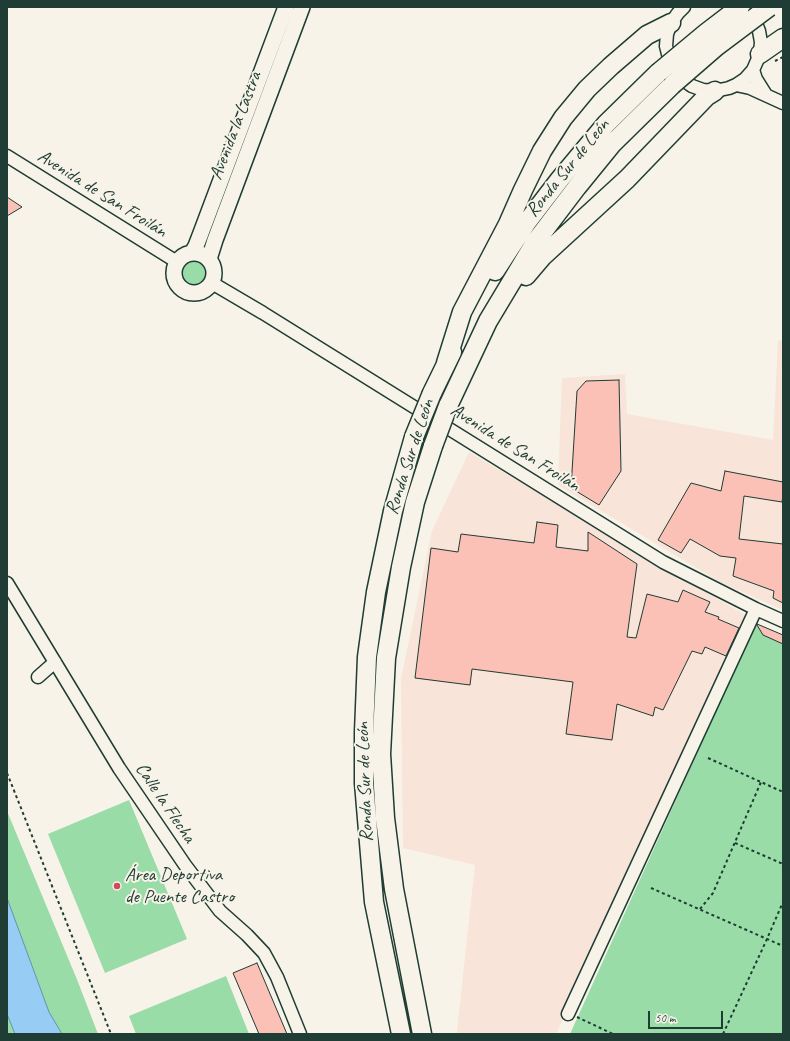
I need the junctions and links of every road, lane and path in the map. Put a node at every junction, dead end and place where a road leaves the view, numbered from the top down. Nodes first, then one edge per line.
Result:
1 (286, 7) edge
2 (302, 7) edge
3 (740, 7) edge
4 (743, 7) edge
5 (769, 7) edge
6 (677, 12) edge
7 (783, 38) edge
8 (756, 62) junction
9 (736, 85) junction
10 (715, 91) junction
11 (766, 95) junction
12 (783, 103) edge
13 (7, 156) edge
14 (192, 253) junction
15 (209, 259) junction
16 (177, 262) junction
17 (212, 283) junction
18 (488, 321) junction
19 (446, 363) junction
20 (7, 583) edge
21 (756, 609) junction
22 (783, 621) edge
23 (55, 662) junction
24 (38, 677) dead end
25 (708, 758) dead end
26 (7, 773) edge
27 (761, 782) junction
28 (783, 792) edge
29 (735, 843) junction
30 (783, 864) edge
31 (650, 888) dead end
32 (783, 902) edge
33 (700, 910) junction
34 (767, 939) junction
35 (783, 946) edge
36 (568, 1014) joint
37 (111, 1034) edge
38 (300, 1034) edge
39 (401, 1034) edge
40 (422, 1034) edge
41 (613, 1034) edge
42 (723, 1034) edge

1 - 14 main road, Avenida la Lastra
2 - 15 main road, Avenida la Lastra
3 - 19 highway, Ronda Sur de León, bridge
4 - 8 street
5 - 18 highway, Ronda Sur de León, bridge
6 - 10 street
6 - 19 highway
7 - 8 highway
8 - 9 street
8 - 11 street
9 - 10 street
9 - 11 street
10 - 18 highway
11 - 12 street
13 - 16 street, Avenida de San Froilán
14 - 15 main road
14 - 16 main road
15 - 17 main road
16 - 17 main road
17 - 21 street, Avenida de San Froilán
18 - 40 highway, Ronda Sur de León, bridge
19 - 39 highway, Ronda Sur de León, bridge
20 - 23 street, Calle la Flecha
21 - 22 street, Avenida de San Froilán
21 - 36 street
23 - 24 street
23 - 38 street, Calle la Flecha
25 - 27 path
26 - 37 path
27 - 28 path
27 - 29 path
29 - 30 path
29 - 33 path
31 - 33 path
32 - 34 path
33 - 34 path
34 - 35 path
34 - 42 path
36 - 41 path

